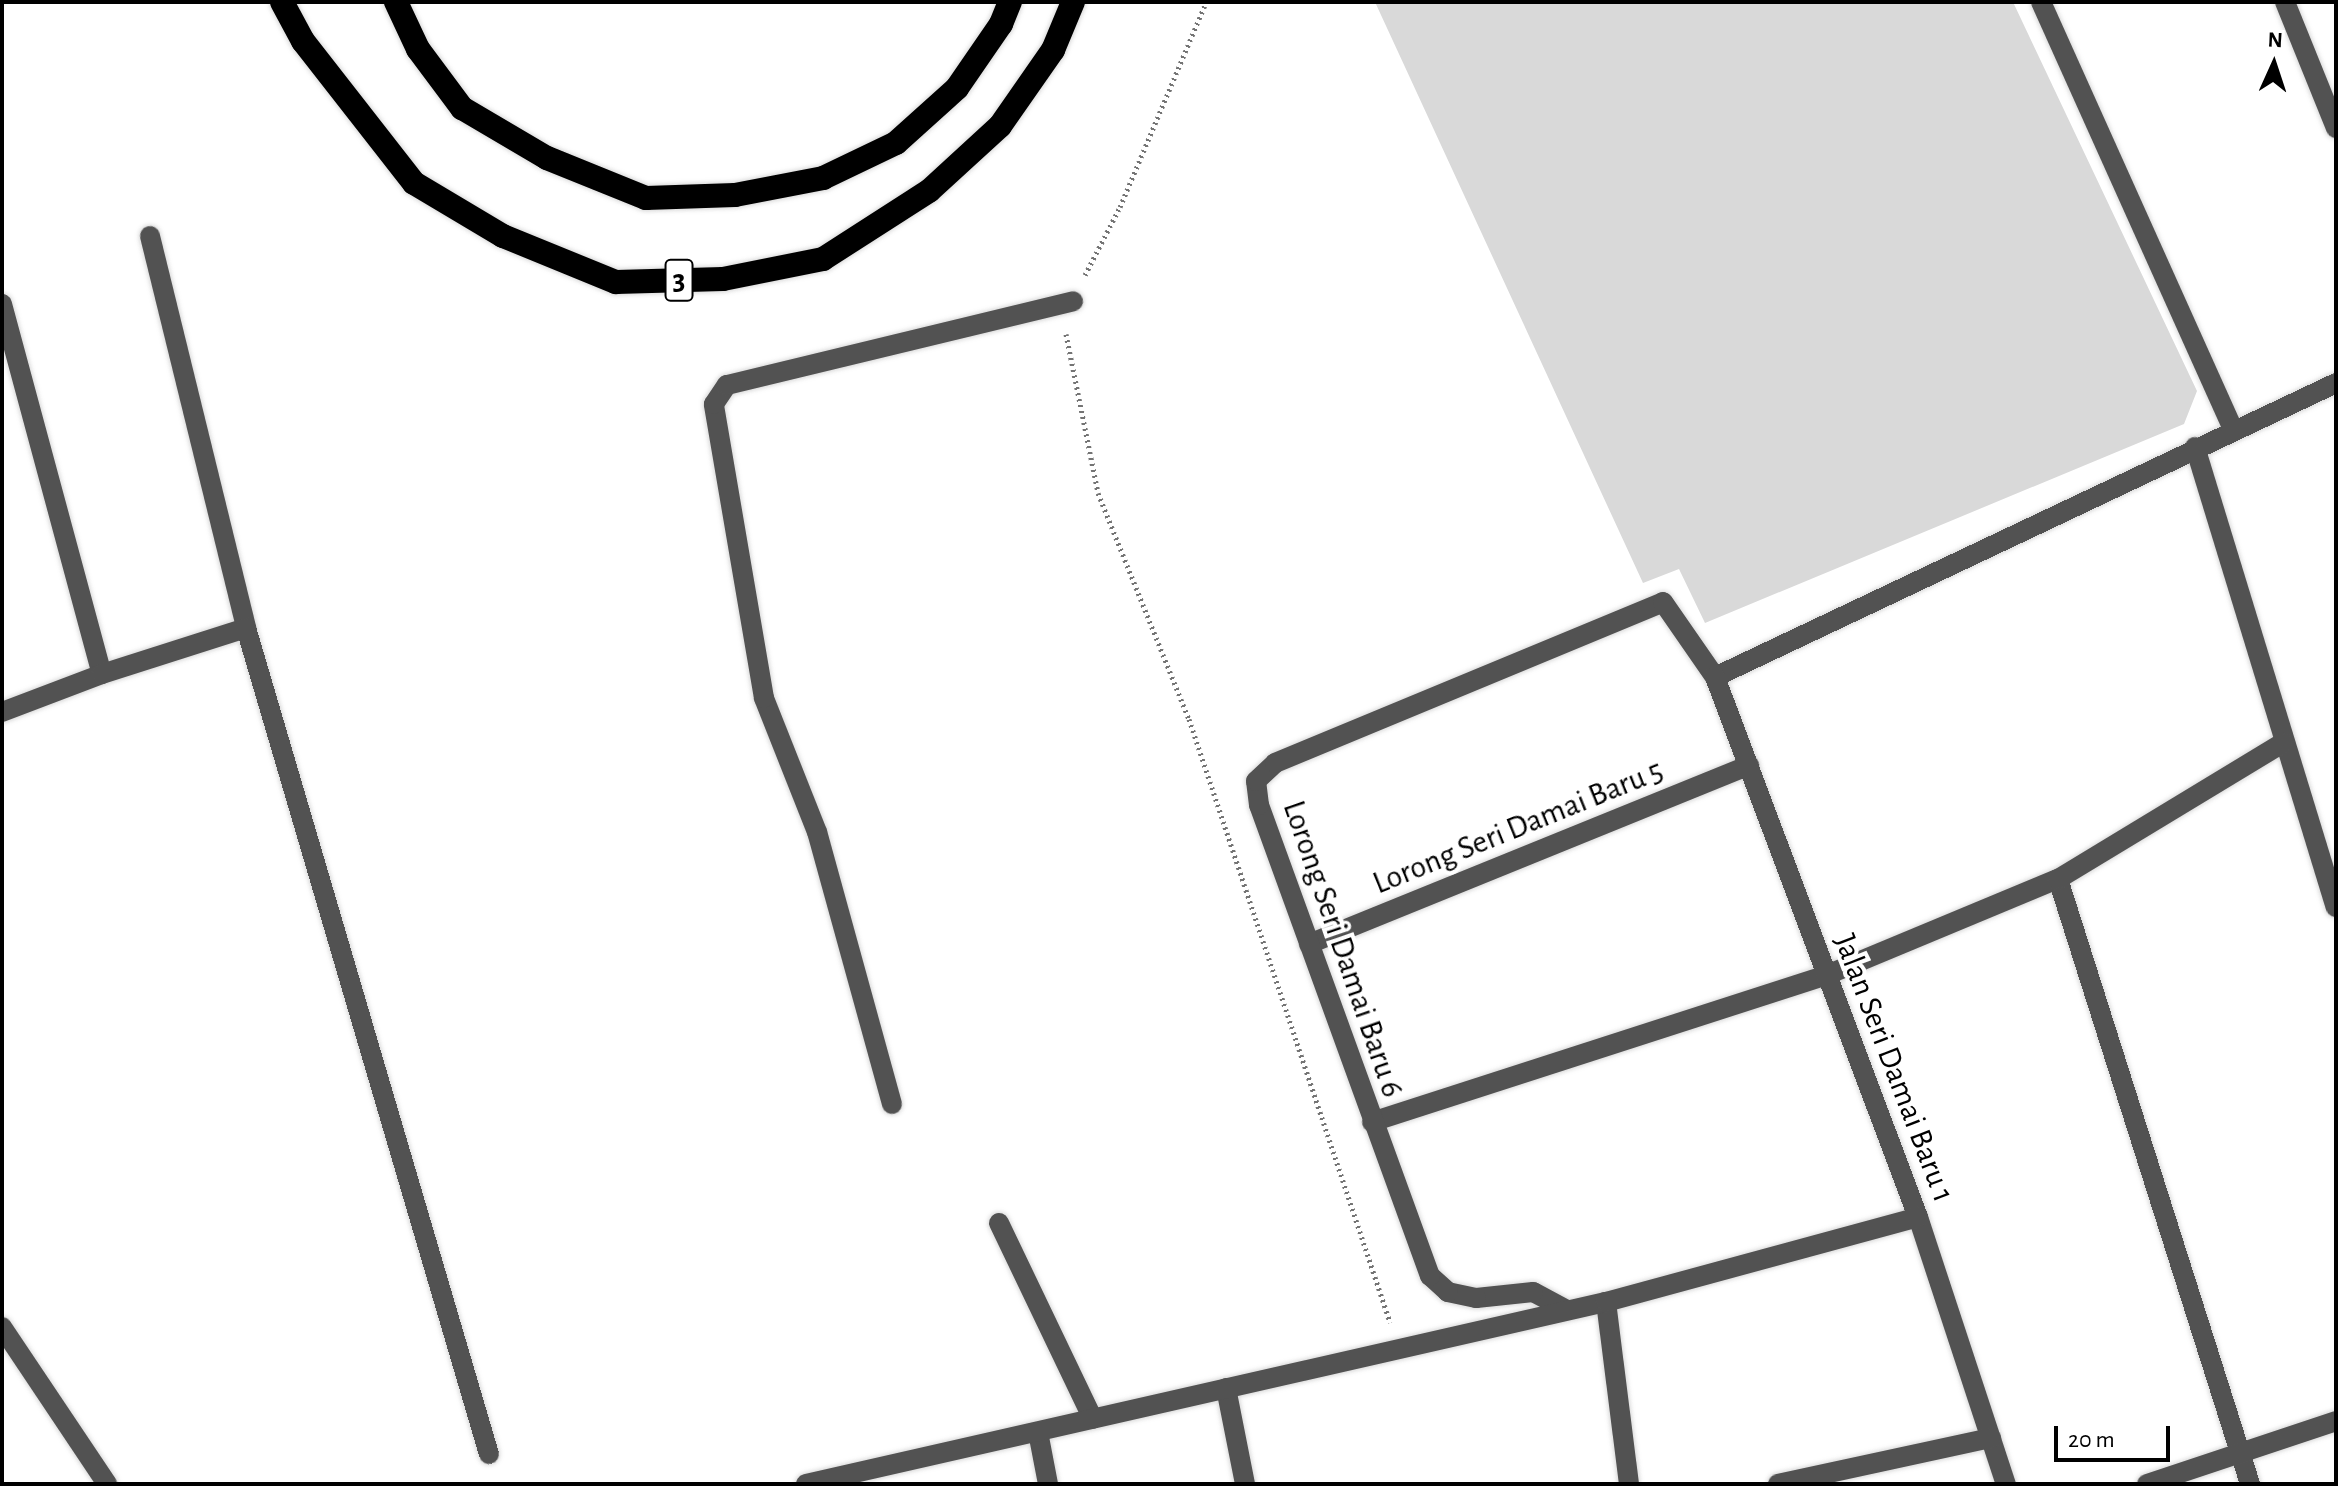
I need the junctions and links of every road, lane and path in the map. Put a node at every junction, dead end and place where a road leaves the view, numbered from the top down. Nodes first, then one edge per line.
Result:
1 (282, 2) edge
2 (396, 2) edge
3 (1010, 2) edge
4 (1073, 2) edge
5 (1206, 2) edge
6 (2041, 2) edge
7 (2285, 2) edge
8 (2336, 128) edge
9 (150, 236) dead end
10 (1073, 301) junction
11 (2, 304) edge
12 (2336, 383) edge
13 (2233, 430) junction
14 (2195, 447) junction
15 (246, 628) junction
16 (102, 674) junction
17 (1715, 677) junction
18 (2, 712) edge
19 (2283, 743) junction
20 (1749, 765) junction
21 (2058, 879) junction
22 (2336, 907) edge
23 (1309, 944) junction
24 (1827, 975) junction
25 (892, 1104) dead end
26 (1372, 1122) junction
27 (1918, 1217) junction
28 (999, 1223) dead end
29 (1606, 1302) junction
30 (1567, 1310) junction
31 (2, 1327) edge
32 (1399, 1346) junction
33 (1226, 1388) junction
34 (1093, 1419) junction
35 (2336, 1421) edge
36 (1038, 1432) junction
37 (1991, 1438) junction
38 (2240, 1453) junction
39 (489, 1454) dead end
40 (107, 1484) edge
41 (806, 1484) edge
42 (1048, 1484) edge
43 (1245, 1484) edge
44 (1629, 1484) edge
45 (1778, 1484) edge
46 (2006, 1484) edge
47 (2147, 1484) edge
48 (2250, 1484) edge

1 - 4 highway, 3
2 - 3 highway
5 - 10 path
6 - 13 street
7 - 8 street
9 - 15 street
10 - 25 street
10 - 32 path
11 - 16 street
12 - 13 street
13 - 14 street
14 - 17 street
14 - 19 street
15 - 16 street
15 - 39 street
16 - 18 street
17 - 20 street, Jalan Seri Damai Baru 1
17 - 23 street, Lorong Seri Damai Baru 6
19 - 21 street
19 - 22 street
20 - 23 street, Lorong Seri Damai Baru 5
20 - 24 street, Jalan Seri Damai Baru 1
21 - 24 street
21 - 38 street
23 - 26 street, Lorong Seri Damai Baru 6
24 - 26 street
24 - 27 street, Jalan Seri Damai Baru 1
26 - 30 street, Lorong Seri Damai Baru 6
27 - 29 street
27 - 37 street, Jalan Seri Damai Baru 1
28 - 34 street
29 - 30 street
29 - 44 street
30 - 32 street
31 - 40 street
32 - 33 street
33 - 34 street
33 - 43 street
34 - 36 street
35 - 38 street
36 - 41 street
36 - 42 street
37 - 45 street
37 - 46 street, Jalan Seri Damai Baru 1
38 - 47 street
38 - 48 street

